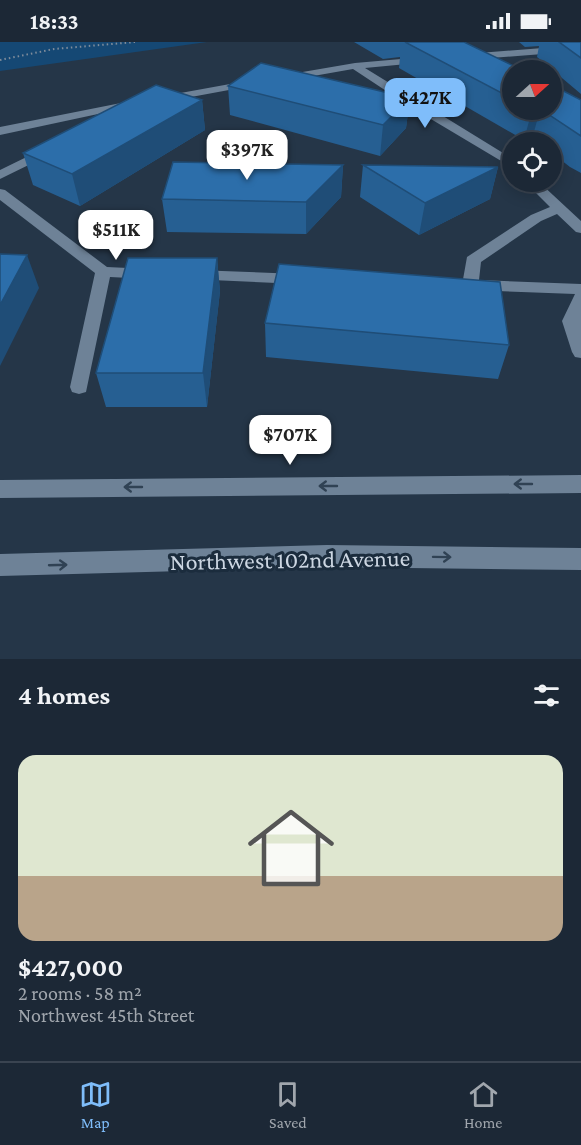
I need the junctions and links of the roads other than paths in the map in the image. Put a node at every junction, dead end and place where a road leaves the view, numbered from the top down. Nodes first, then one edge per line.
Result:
1 (581, 48) edge
2 (355, 66) junction
3 (272, 80) junction
4 (311, 87) edge
5 (391, 104) edge
6 (113, 107) junction
7 (419, 107) junction
8 (87, 129) edge
9 (0, 131) edge
10 (59, 146) edge
11 (502, 157) edge
12 (0, 175) edge
13 (542, 192) edge
14 (0, 193) edge
15 (559, 208) junction
16 (581, 230) edge
17 (103, 272) junction
18 (316, 280) edge
19 (581, 289) edge
20 (581, 297) edge
21 (581, 352) edge
22 (79, 387) dead end
23 (581, 484) edge
24 (0, 489) edge
25 (581, 559) edge
26 (0, 565) edge

1 - 2 street
2 - 3 street
2 - 7 street
3 - 4 street
3 - 6 street
5 - 7 street
6 - 8 street
6 - 9 street
7 - 11 street
10 - 12 street
13 - 15 street
14 - 17 street
15 - 16 street
15 - 19 street
17 - 18 street
17 - 22 street
20 - 21 street
23 -> 24 street
26 -> 25 street, Northwest 102nd Avenue

